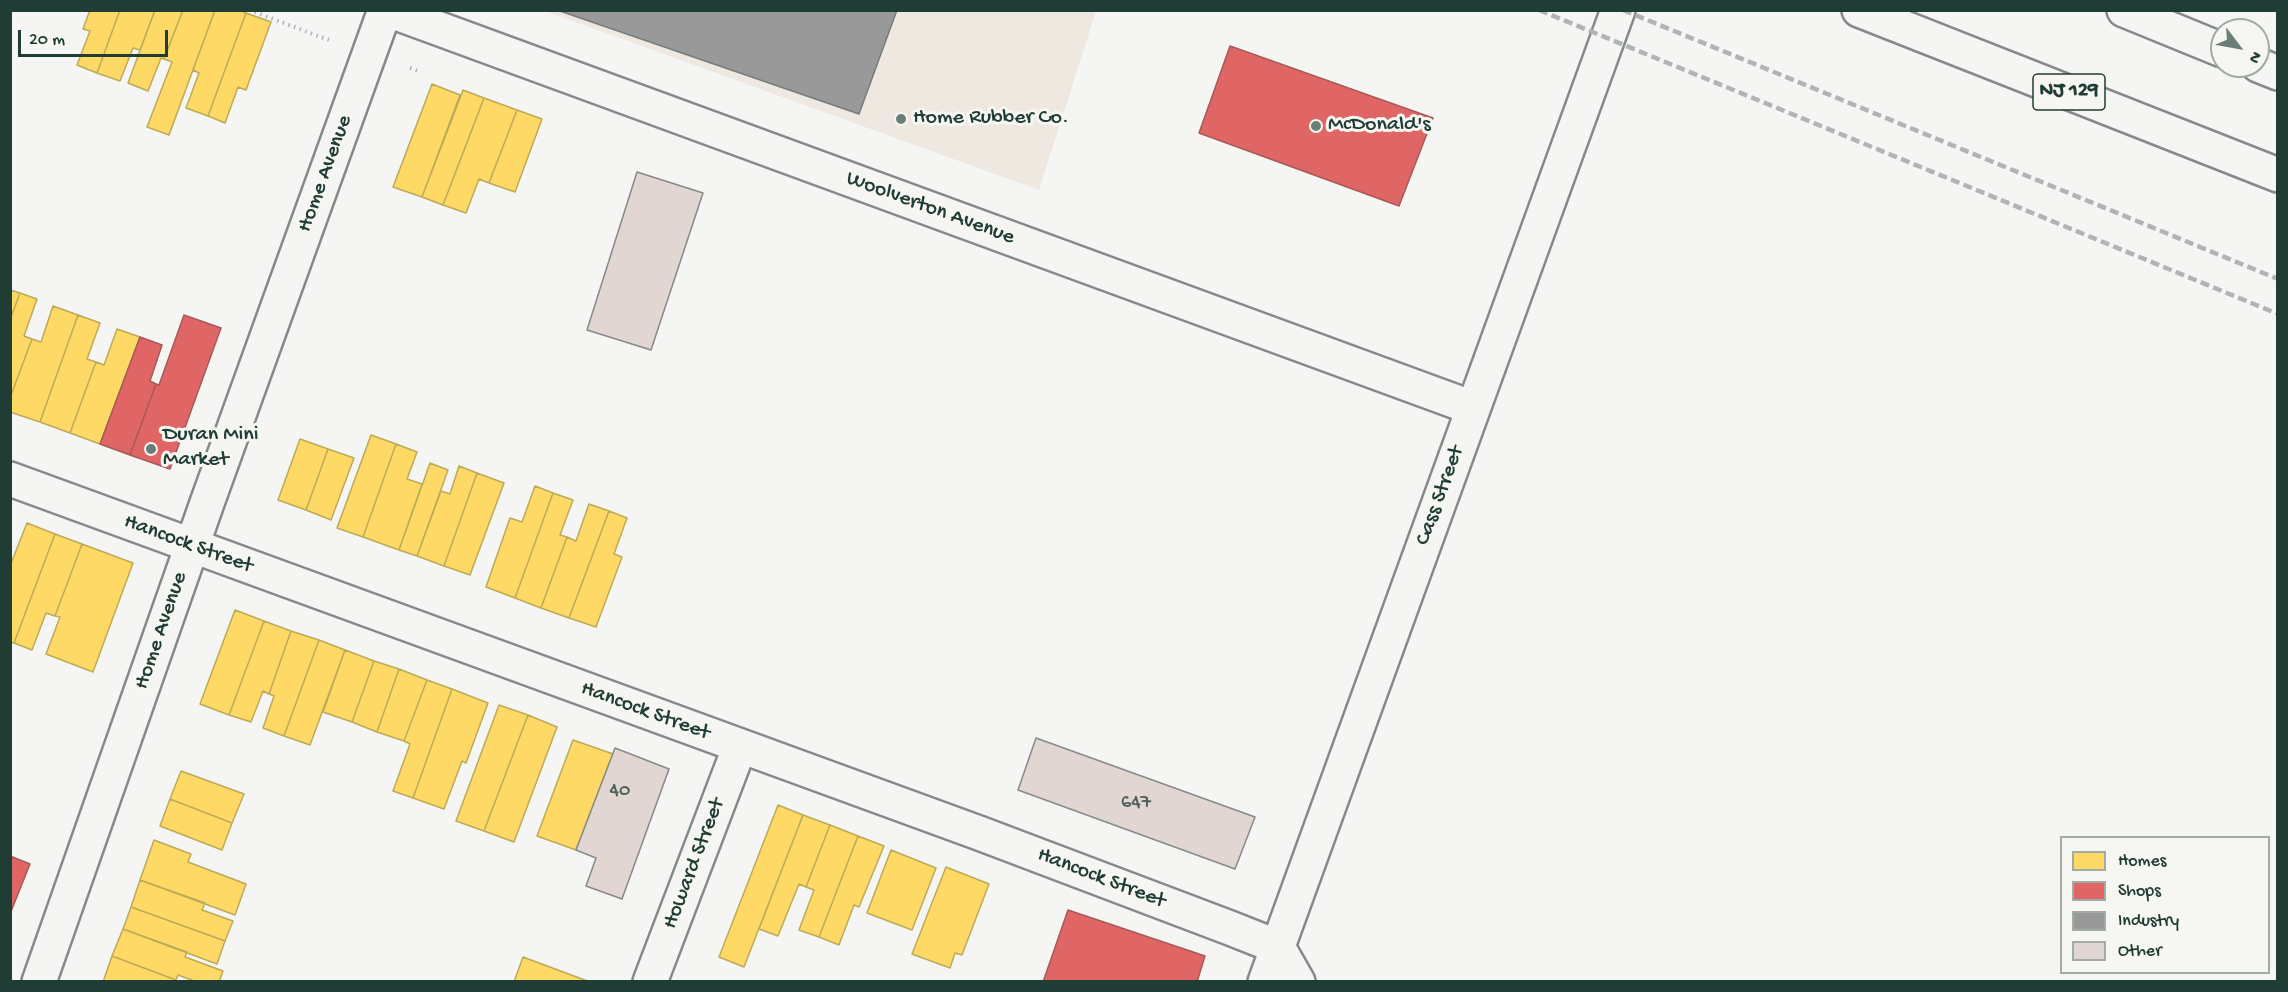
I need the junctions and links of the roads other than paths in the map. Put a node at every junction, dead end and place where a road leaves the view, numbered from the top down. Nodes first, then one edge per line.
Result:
1 (386, 10) edge
2 (1618, 10) edge
3 (1860, 10) edge
4 (2124, 10) edge
5 (2210, 45) edge
6 (2277, 175) edge
7 (1473, 408) junction
8 (10, 479) edge
9 (192, 547) junction
10 (740, 746) junction
11 (1278, 947) junction
12 (39, 981) edge
13 (650, 981) edge
14 (1265, 981) edge
15 (1298, 981) edge

1 - 7 main road, Woolverton Avenue
1 - 9 main road, Home Avenue
2 - 7 main road, Cass Street
3 - 6 main road, NJ 129
4 - 5 main road
7 - 11 main road, Cass Street
8 - 9 main road, Hancock Street
9 - 10 main road, Hancock Street
9 - 12 main road, Home Avenue
10 - 11 main road, Hancock Street
10 - 13 main road, Howard Street
11 - 14 main road, Cass Street
11 - 15 main road

